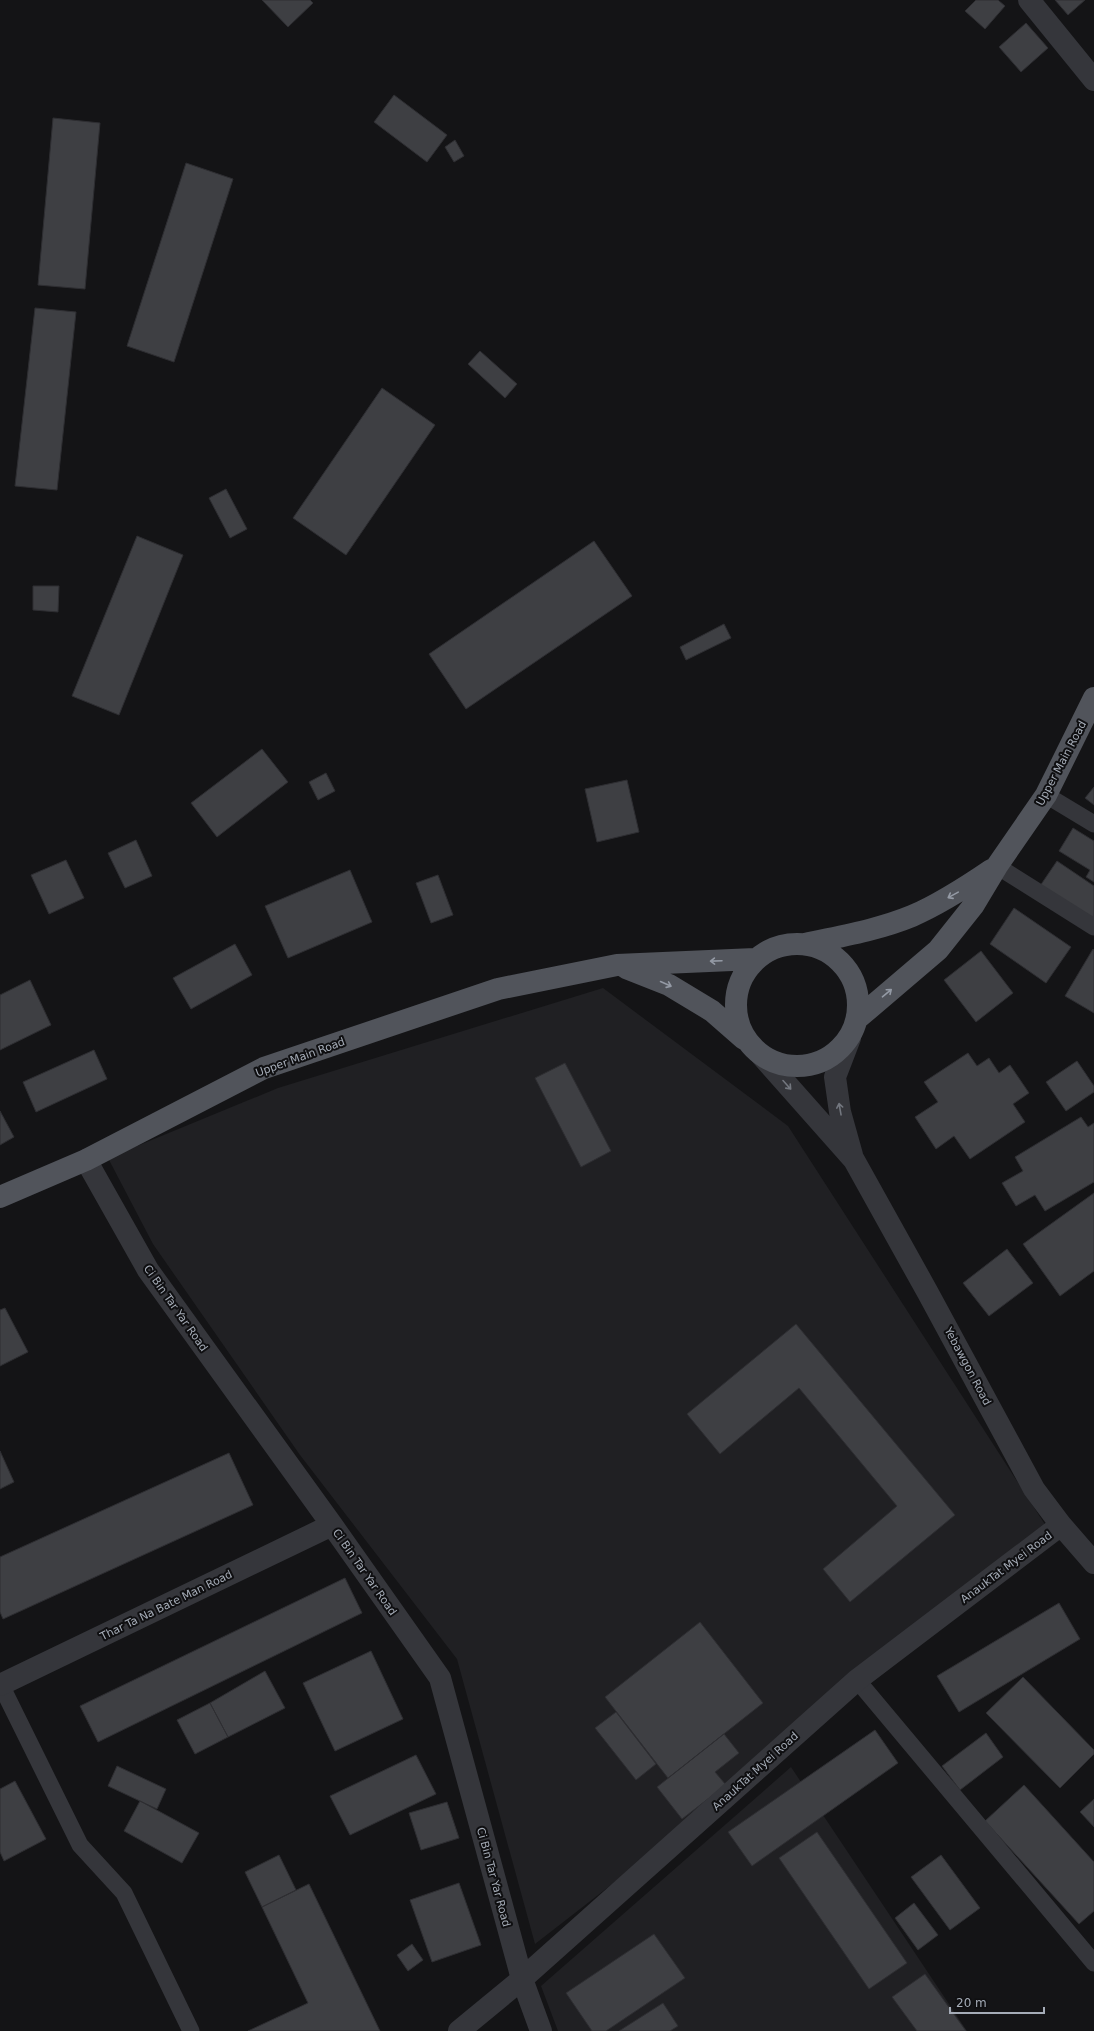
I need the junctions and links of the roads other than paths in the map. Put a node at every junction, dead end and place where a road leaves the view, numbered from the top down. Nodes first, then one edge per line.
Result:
1 (1029, 0) edge
2 (1094, 80) edge
3 (1094, 698) edge
4 (1046, 795) junction
5 (1094, 824) edge
6 (997, 866) junction
7 (1094, 927) edge
8 (805, 944) junction
9 (755, 959) junction
10 (617, 965) junction
11 (853, 1028) junction
12 (754, 1048) junction
13 (86, 1160) junction
14 (854, 1160) junction
15 (0, 1197) edge
16 (332, 1525) junction
17 (1061, 1525) junction
18 (1094, 1563) edge
19 (857, 1680) junction
20 (1, 1685) edge
21 (1094, 1963) edge
22 (522, 1979) junction
23 (191, 2031) edge
24 (459, 2031) edge
25 (541, 2031) edge

1 - 2 street
3 - 4 main road, Upper Main Road
4 - 5 lane
4 - 6 main road, Upper Main Road
6 - 7 lane
6 -> 8 main road
11 -> 6 main road, Upper Main Road
8 - 9 main road
8 - 11 main road
9 -> 10 main road, Upper Main Road
9 - 12 main road
10 -> 12 main road
10 - 13 main road, Upper Main Road
11 - 12 main road
14 -> 11 street
12 -> 14 street
13 - 15 main road, Upper Main Road
13 - 16 street, Ci Bin Tar Yar Road
14 - 17 street, Yebawgon Road
16 - 20 street, Thar Ta Na Bate Man Road
16 - 22 street, Ci Bin Tar Yar Road
17 - 18 street, Yebawgon Road
17 - 19 street, AnaukTat Myei Road
19 - 21 lane
19 - 22 street, AnaukTat Myei Road
20 - 23 lane
22 - 24 street, AnaukTat Myei Road
22 - 25 street, Ci Bin Tar Yar Road

